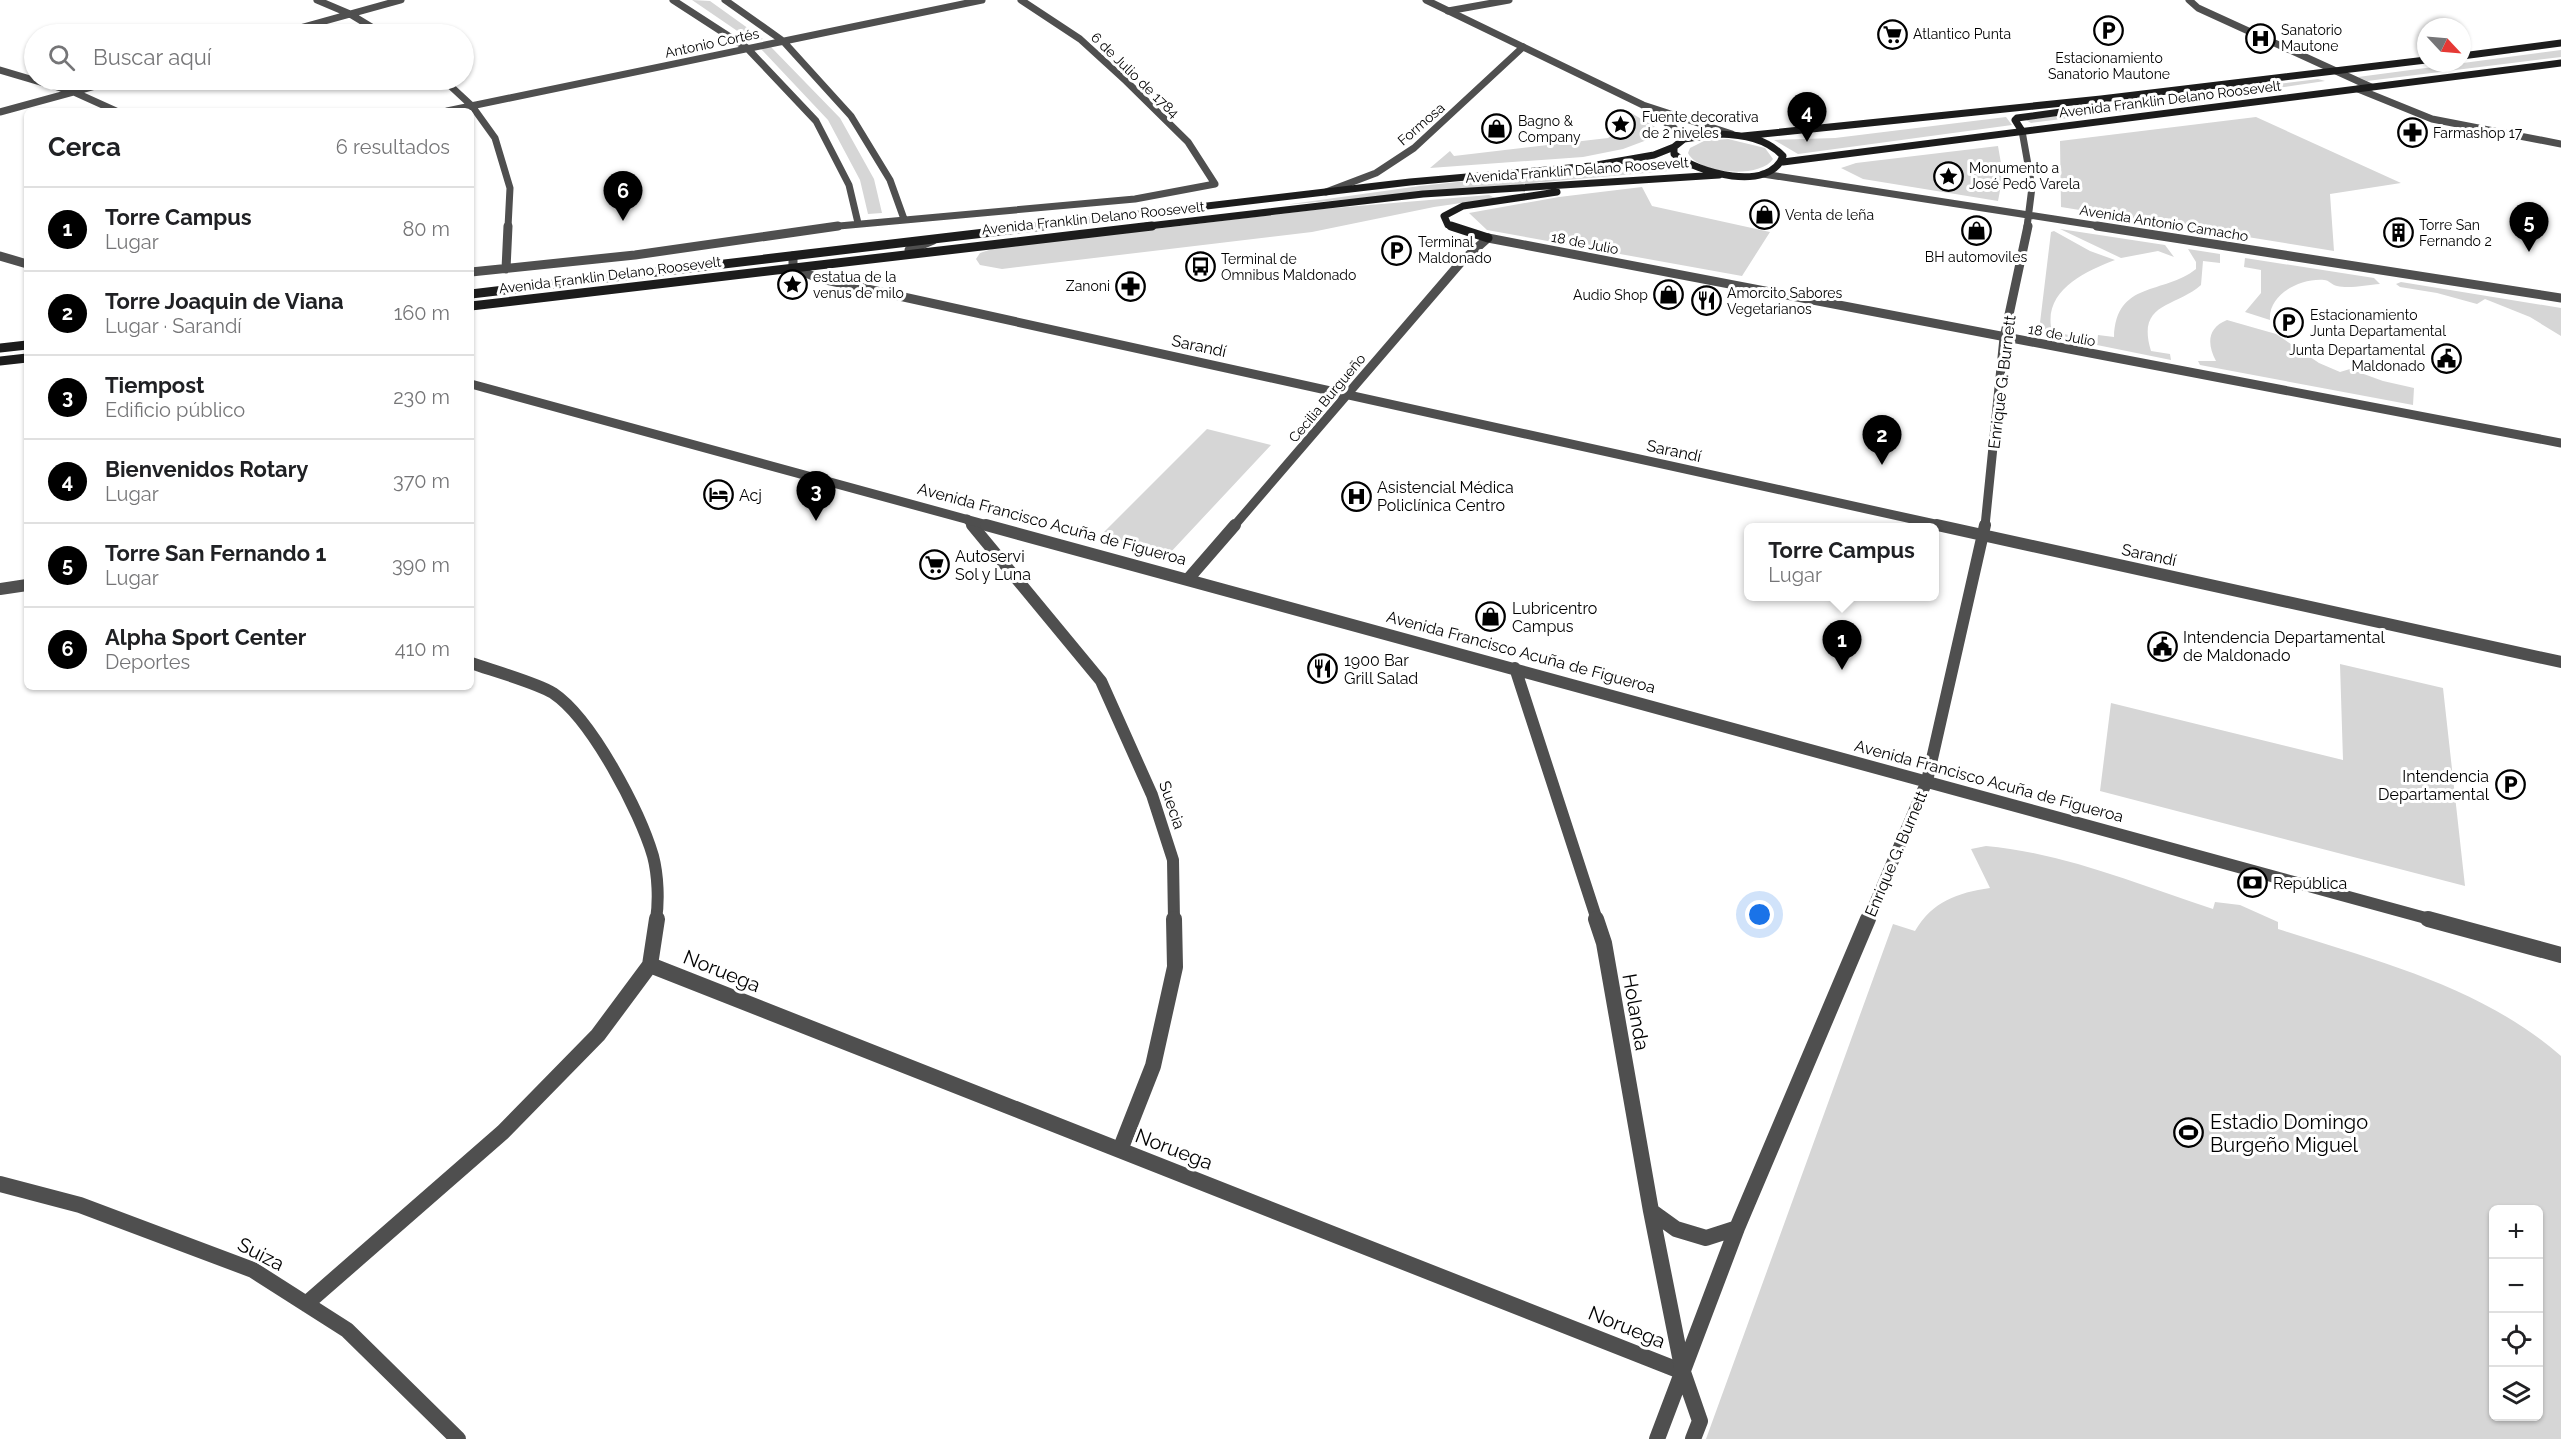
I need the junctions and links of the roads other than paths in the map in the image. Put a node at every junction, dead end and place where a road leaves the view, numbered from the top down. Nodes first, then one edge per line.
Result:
1 (317, 0) edge
2 (401, 0) edge
3 (673, 0) edge
4 (725, 0) edge
5 (982, 0) edge
6 (1021, 0) edge
7 (1426, 0) edge
8 (1509, 0) edge
9 (2189, 0) edge
10 (1448, 11) junction
11 (350, 14) junction
12 (314, 24) edge
13 (366, 24) edge
14 (2243, 30) junction
15 (783, 41) junction
16 (2561, 44) edge
17 (1523, 46) junction
18 (747, 48) junction
19 (2471, 55) edge
20 (2417, 61) edge
21 (2561, 63) edge
22 (0, 70) edge
23 (2337, 71) junction
24 (2323, 73) junction
25 (24, 77) edge
26 (2371, 87) junction
27 (2358, 89) junction
28 (67, 90) edge
29 (81, 90) edge
30 (455, 90) edge
31 (74, 92) junction
32 (2101, 99) junction
33 (1642, 105) junction
34 (472, 106) junction
35 (109, 108) edge
36 (462, 108) edge
37 (474, 109) edge
38 (0, 112) edge
39 (2457, 123) junction
40 (2022, 131) junction
41 (1733, 135) junction
42 (1743, 136) junction
43 (1684, 139) junction
44 (2561, 144) edge
45 (1674, 147) junction
46 (1783, 162) junction
47 (1763, 174) junction
48 (1719, 175) junction
49 (1606, 181) junction
50 (1215, 184) joint
51 (1319, 194) junction
52 (2030, 215) junction
53 (904, 219) junction
54 (858, 223) junction
55 (1488, 238) junction
56 (933, 240) junction
57 (911, 252) junction
58 (0, 256) edge
59 (793, 256) junction
60 (24, 263) edge
61 (792, 267) junction
62 (506, 269) junction
63 (474, 272) edge
64 (474, 294) edge
65 (2561, 298) edge
66 (474, 306) edge
67 (2004, 338) junction
68 (24, 345) edge
69 (0, 348) edge
70 (24, 358) edge
71 (0, 361) edge
72 (474, 386) edge
73 (1349, 394) junction
74 (2561, 443) edge
75 (967, 519) junction
76 (1933, 523) edge
77 (1939, 524) edge
78 (1983, 534) junction
79 (1189, 578) junction
80 (24, 585) edge
81 (0, 589) edge
82 (2561, 662) edge
83 (474, 664) edge
84 (1515, 668) junction
85 (1927, 781) junction
86 (2561, 955) edge
87 (650, 965) junction
88 (1120, 1150) junction
89 (0, 1184) edge
90 (1651, 1211) junction
91 (1737, 1228) junction
92 (306, 1304) junction
93 (1683, 1372) junction
94 (458, 1439) edge
95 (1657, 1439) edge
96 (1693, 1439) edge

1 - 11 street
2 - 11 street
3 - 18 street
4 - 15 street
5 - 15 street, Antonio Cortés
6 - 50 street, 6 de Julio de 1784
7 - 10 street
8 - 10 street
9 - 14 street
10 - 17 street
11 - 12 street
11 - 13 street
14 - 23 street
14 - 24 street
15 - 18 street, Antonio Cortés
15 - 53 street
16 - 19 main road
17 - 33 street
17 - 51 street, Formosa
18 - 34 street, Antonio Cortés
18 - 54 street
20 - 23 main road, Avenida Franklin Delano Roosevelt
21 - 26 main road, Avenida Franklin Delano Roosevelt
22 - 25 street
23 - 24 main road, Avenida Franklin Delano Roosevelt
23 - 26 street
24 - 27 street
24 - 32 main road, Avenida Franklin Delano Roosevelt
26 - 27 main road, Avenida Franklin Delano Roosevelt
26 - 39 street
27 - 39 street
27 - 40 main road, Avenida Franklin Delano Roosevelt
28 - 31 street
29 - 31 street
30 - 34 street
31 - 35 street
31 - 38 street
32 - 40 main road
32 - 42 main road, Avenida Franklin Delano Roosevelt
33 - 41 street
33 - 43 street
34 - 36 street, Antonio Cortés
37 - 62 street
39 - 44 street
40 - 46 main road, Avenida Franklin Delano Roosevelt
40 - 52 street, Enrique G. Burnett
41 - 42 main road
41 - 43 main road
42 - 46 main road
43 - 45 main road
45 - 48 main road
45 - 51 main road, Avenida Franklin Delano Roosevelt
46 - 47 main road
47 - 48 main road, Avenida Franklin Delano Roosevelt
47 - 52 street, Avenida Antonio Camacho
48 - 49 main road, Avenida Franklin Delano Roosevelt
49 - 55 main road
49 - 57 main road, Avenida Franklin Delano Roosevelt
50 - 53 street, Avenida Franklin Delano Roosevelt
51 - 56 main road, Avenida Franklin Delano Roosevelt
52 - 65 street, Avenida Antonio Camacho
52 - 67 street, Enrique G. Burnett
53 - 54 street, Avenida Franklin Delano Roosevelt
54 - 62 street, Avenida Franklin Delano Roosevelt
55 - 67 street, 18 de Julio
55 - 73 street, Cecilia Burgueño
56 - 57 street
56 - 59 main road, Avenida Franklin Delano Roosevelt
57 - 61 main road, Avenida Franklin Delano Roosevelt
58 - 60 street
59 - 61 street
59 - 64 main road, Avenida Franklin Delano Roosevelt
61 - 66 main road, Avenida Franklin Delano Roosevelt
61 - 73 street, Sarandí
62 - 63 street, Avenida Franklin Delano Roosevelt
67 - 74 street, 18 de Julio
67 - 78 street, Enrique G. Burnett
68 - 69 main road
70 - 71 main road
72 - 75 street, Avenida Francisco Acuña de Figueroa
73 - 76 street, Sarandí
73 - 79 street, Cecilia Burgueño
75 - 79 street, Avenida Francisco Acuña de Figueroa
75 - 88 street, Suecia
77 - 78 street, Sarandí
78 - 82 street, Sarandí
78 - 85 street, Enrique G. Burnett
79 - 84 street, Avenida Francisco Acuña de Figueroa
80 - 81 street
83 - 87 street
84 - 85 street, Avenida Francisco Acuña de Figueroa
84 - 90 street, Holanda
85 - 86 street, Avenida Francisco Acuña de Figueroa
85 - 91 street, Enrique G. Burnett
87 - 88 street, Noruega
87 - 92 street
88 - 93 street, Noruega
89 - 92 street, Suiza
90 - 91 street
90 - 93 street, Holanda
91 - 93 street, Enrique G. Burnett
92 - 94 street, Suiza
93 - 95 street, Enrique G. Burnett
93 - 96 street

